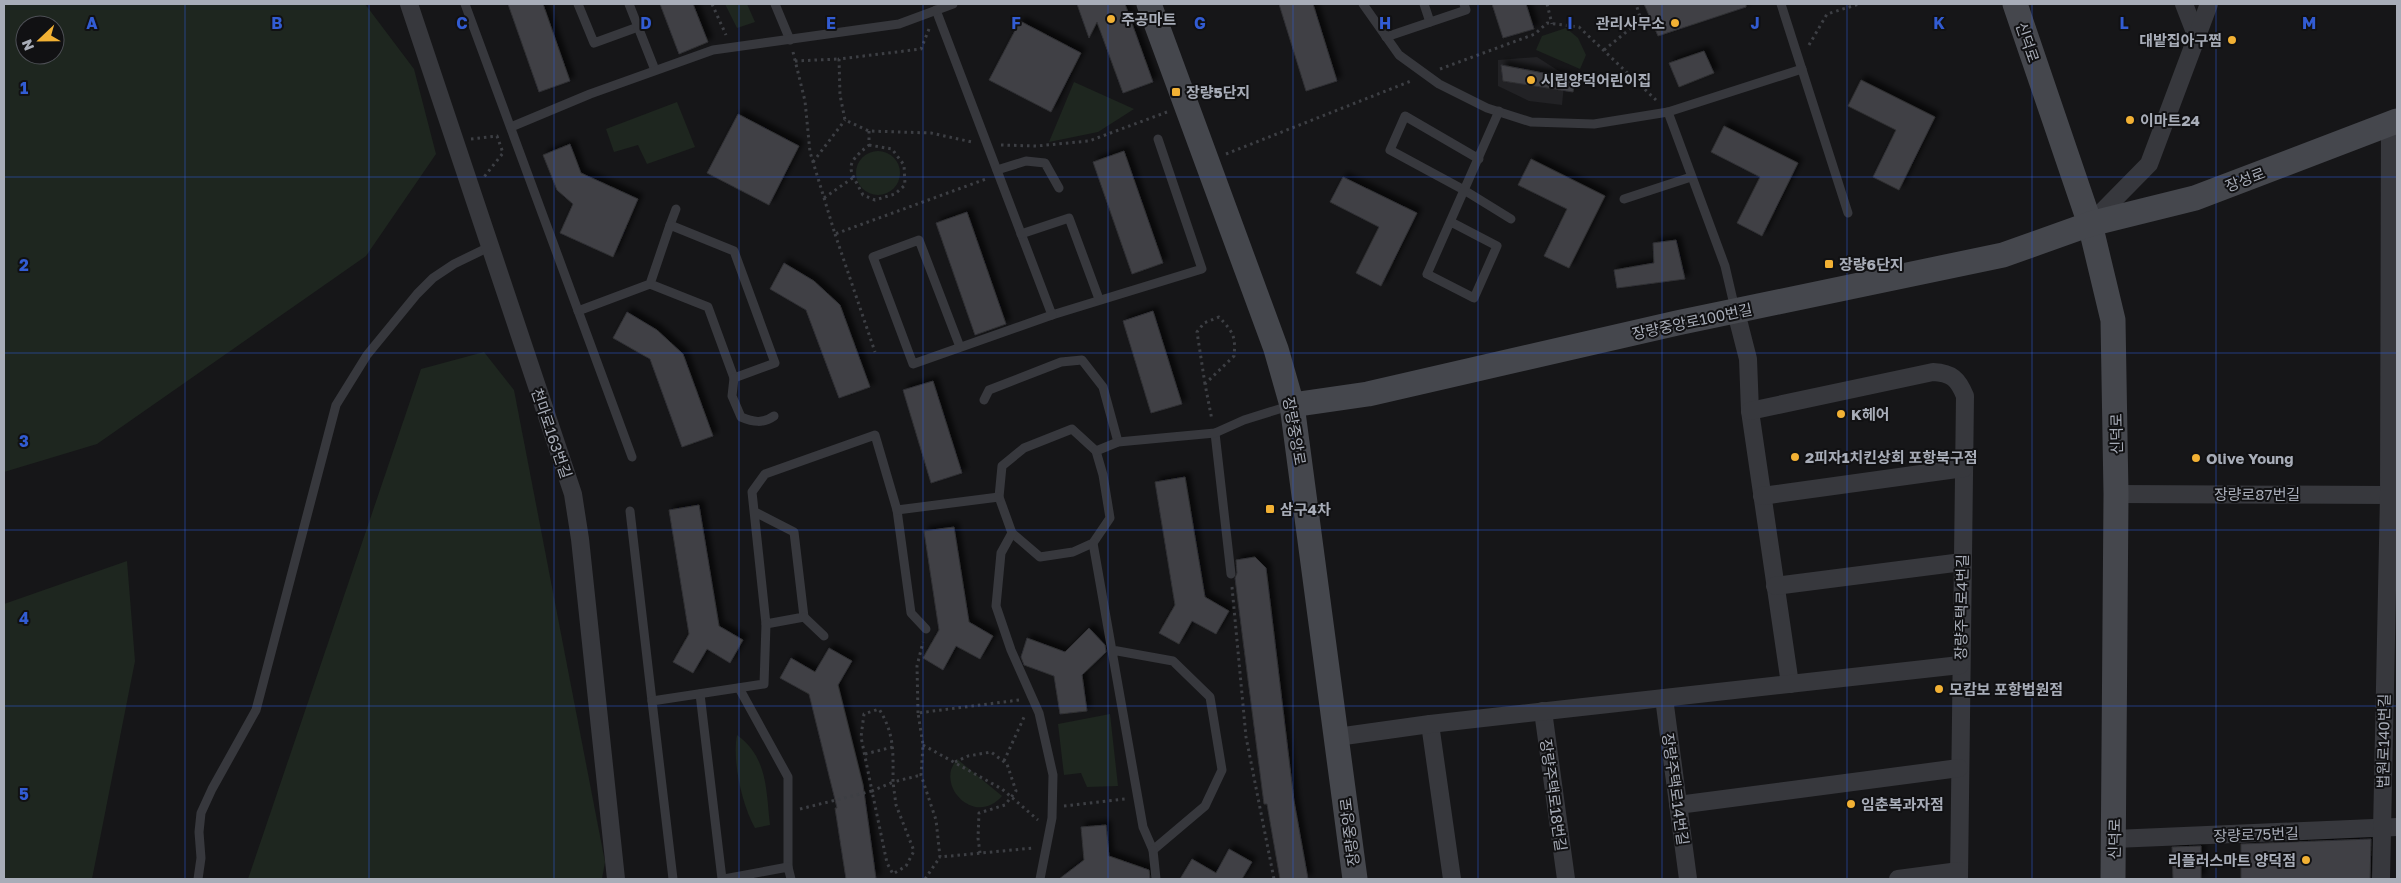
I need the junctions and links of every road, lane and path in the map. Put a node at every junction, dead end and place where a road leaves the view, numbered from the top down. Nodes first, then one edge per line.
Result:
1 (410, 4) edge
2 (465, 4) edge
3 (578, 4) edge
4 (629, 4) edge
5 (712, 4) edge
6 (775, 4) edge
7 (953, 4) edge
8 (1149, 4) edge
9 (1363, 4) edge
10 (1424, 4) edge
11 (1464, 4) edge
12 (1547, 4) edge
13 (1636, 4) edge
14 (1782, 4) edge
15 (1858, 4) edge
16 (2014, 4) edge
17 (2184, 4) edge
18 (2209, 4) edge
19 (936, 10) junction
20 (1430, 22) junction
21 (1552, 24) junction
22 (638, 27) junction
23 (2196, 35) junction
24 (1386, 37) junction
25 (790, 40) junction
26 (731, 48) junction
27 (1604, 50) junction
28 (1798, 56) junction
29 (839, 59) junction
30 (795, 61) junction
31 (1802, 69) junction
32 (655, 70) junction
33 (1426, 75) junction
34 (1186, 105) junction
35 (1499, 111) junction
36 (1668, 112) junction
37 (845, 120) junction
38 (2394, 122) edge
39 (511, 127) junction
40 (869, 131) junction
41 (454, 140) junction
42 (1158, 140) dead end
43 (987, 145) junction
44 (869, 146) junction
45 (1479, 159) junction
46 (813, 162) junction
47 (1207, 162) junction
48 (998, 172) junction
49 (854, 177) junction
50 (1690, 177) junction
51 (1059, 188) dead end
52 (1464, 190) junction
53 (471, 193) junction
54 (824, 198) junction
55 (1624, 198) dead end
56 (676, 209) dead end
57 (1848, 213) dead end
58 (1512, 219) dead end
59 (1450, 222) junction
60 (2090, 224) junction
61 (670, 225) junction
62 (835, 234) junction
63 (1021, 234) junction
64 (489, 247) junction
65 (650, 284) junction
66 (2394, 294) edge
67 (1099, 299) junction
68 (578, 311) junction
69 (1736, 312) junction
70 (1052, 315) junction
71 (960, 347) junction
72 (875, 352) dead end
73 (734, 378) junction
74 (1205, 384) junction
75 (984, 400) dead end
76 (1292, 405) junction
77 (1750, 411) junction
78 (774, 416) dead end
79 (1215, 433) junction
80 (1118, 442) junction
81 (1096, 451) junction
82 (632, 457) dead end
83 (1964, 468) junction
84 (2116, 494) junction
85 (2393, 494) edge
86 (1762, 496) junction
87 (999, 497) junction
88 (897, 510) junction
89 (630, 511) dead end
90 (755, 512) junction
91 (1012, 533) junction
92 (1093, 543) junction
93 (1962, 562) junction
94 (1231, 574) joint
95 (1776, 586) junction
96 (804, 617) junction
97 (766, 624) junction
98 (926, 629) joint
99 (824, 636) dead end
100 (1112, 650) junction
101 (2391, 658) edge
102 (1960, 665) junction
103 (1790, 684) junction
104 (739, 688) junction
105 (700, 694) junction
106 (1032, 698) junction
107 (1664, 698) junction
108 (652, 701) junction
109 (1543, 712) junction
110 (918, 713) junction
111 (1430, 724) junction
112 (1337, 737) junction
113 (923, 745) junction
114 (893, 747) junction
115 (865, 754) junction
116 (955, 762) junction
117 (1004, 762) junction
118 (1959, 768) junction
119 (921, 775) junction
120 (893, 782) junction
121 (872, 791) junction
122 (1011, 798) junction
123 (1138, 798) junction
124 (1678, 806) junction
125 (1052, 807) junction
126 (788, 812) junction
127 (2389, 828) edge
128 (1050, 830) junction
129 (2114, 839) junction
130 (1046, 846) junction
131 (1153, 850) junction
132 (980, 853) junction
133 (940, 858) junction
134 (788, 867) junction
135 (1959, 875) edge
136 (198, 879) edge
137 (616, 879) edge
138 (673, 879) edge
139 (723, 879) edge
140 (791, 879) edge
141 (925, 879) edge
142 (1040, 879) edge
143 (1156, 879) edge
144 (1274, 879) edge
145 (1355, 879) edge
146 (1452, 879) edge
147 (1566, 879) edge
148 (1688, 879) edge
149 (1898, 879) edge
150 (2113, 879) edge
151 (2381, 879) edge

1 - 41 street, 천마로163번길
2 - 39 lane
3 - 22 lane
4 - 22 lane
5 - 26 path
6 - 25 lane
7 - 19 lane
8 - 34 street, 장량중앙로
9 - 24 lane
10 - 20 lane
11 - 20 lane
12 - 21 path
13 - 27 path
14 - 28 lane
15 - 28 path
16 - 60 street, 신덕로
17 - 23 street
18 - 23 street
19 - 25 lane
19 - 29 path
19 - 43 lane
20 - 24 lane
21 - 27 path
21 - 33 path
22 - 32 lane
23 - 60 street
24 - 33 lane
25 - 26 lane
25 - 30 path
26 - 32 lane
27 - 36 path
28 - 31 lane
29 - 30 path
29 - 37 path
30 - 46 path
31 - 36 lane
31 - 57 lane
32 - 39 lane
33 - 35 lane
33 - 47 path
34 - 43 path
34 - 47 street, 장량중앙로
35 - 36 lane
35 - 45 lane
36 - 50 lane
37 - 40 path
37 - 46 path
38 - 60 street, 장성로
38 - 66 street, 법원로140번길
39 - 68 lane
40 - 43 path
40 - 44 path
41 - 53 street, 천마로163번길
41 - 53 path
42 - 67 lane
43 - 48 lane
44 - 49 path
44 - 49 path
45 - 52 lane
45 - 52 lane
46 - 54 path
47 - 76 street, 장량중앙로
48 - 51 lane
48 - 62 path
48 - 63 lane
49 - 54 path
50 - 55 lane
50 - 69 lane
52 - 58 lane
52 - 59 lane
53 - 64 street, 천마로163번길
54 - 62 path
56 - 61 lane
59 - 59 lane
60 - 69 street, 장량중앙로100번길
60 - 84 street, 신덕로
61 - 65 lane
61 - 73 lane
62 - 72 path
63 - 67 lane
63 - 70 lane
64 - 136 lane
64 - 137 street, 천마로163번길
65 - 68 lane
65 - 73 lane
66 - 85 street, 법원로140번길
67 - 70 lane
68 - 82 lane
69 - 76 street, 장량중앙로100번길
69 - 77 street
70 - 71 lane
71 - 71 lane
73 - 78 lane
74 - 74 path
74 - 79 path
75 - 80 lane
76 - 79 lane
76 - 112 street, 장량중앙로
77 - 83 street, 장량주택로4번길
77 - 86 street
79 - 80 lane
79 - 94 lane
80 - 81 lane
81 - 87 lane
81 - 92 lane
83 - 86 street
83 - 93 street, 장량주택로4번길
84 - 85 street, 장량로87번길
84 - 129 street, 신덕로
85 - 101 street, 법원로140번길
86 - 95 street
87 - 88 lane
87 - 91 lane
88 - 90 lane
88 - 98 lane
89 - 108 lane
90 - 96 lane
90 - 97 lane
91 - 92 lane
91 - 106 lane
92 - 100 lane
93 - 95 street
93 - 102 street, 장량주택로4번길
94 - 144 path
95 - 103 street
96 - 97 lane
96 - 99 lane
97 - 104 lane
98 - 110 path
100 - 123 lane
100 - 131 lane
101 - 127 street, 법원로140번길
102 - 103 street
102 - 118 street, 장량주택로4번길
103 - 107 street
104 - 105 lane
104 - 126 lane
105 - 108 lane
105 - 139 lane
106 - 110 path
106 - 117 path
106 - 125 lane
107 - 109 street
107 - 124 street, 장량주택로14번길
108 - 138 lane
109 - 111 street
109 - 147 street, 장량주택로18번길
110 - 113 path
111 - 112 street
111 - 146 street
112 - 145 street, 장량중앙로
113 - 116 path
113 - 119 path
114 - 115 path
114 - 115 path
114 - 120 path
115 - 121 path
116 - 117 path
116 - 122 path
117 - 122 path
118 - 124 street
118 - 135 street, 장량주택로4번길
119 - 120 path
119 - 133 path
120 - 121 path
120 - 121 path
121 - 126 path
122 - 128 path
122 - 132 path
123 - 125 path
123 - 131 lane
124 - 148 street, 장량주택로14번길
125 - 128 lane
126 - 134 lane
127 - 129 street, 장량로75번길
127 - 151 street, 법원로140번길
128 - 130 lane
129 - 150 street, 신덕로
130 - 132 path
130 - 142 lane
131 - 143 lane
132 - 133 path
133 - 141 path
134 - 139 lane
134 - 140 lane
135 - 149 street

